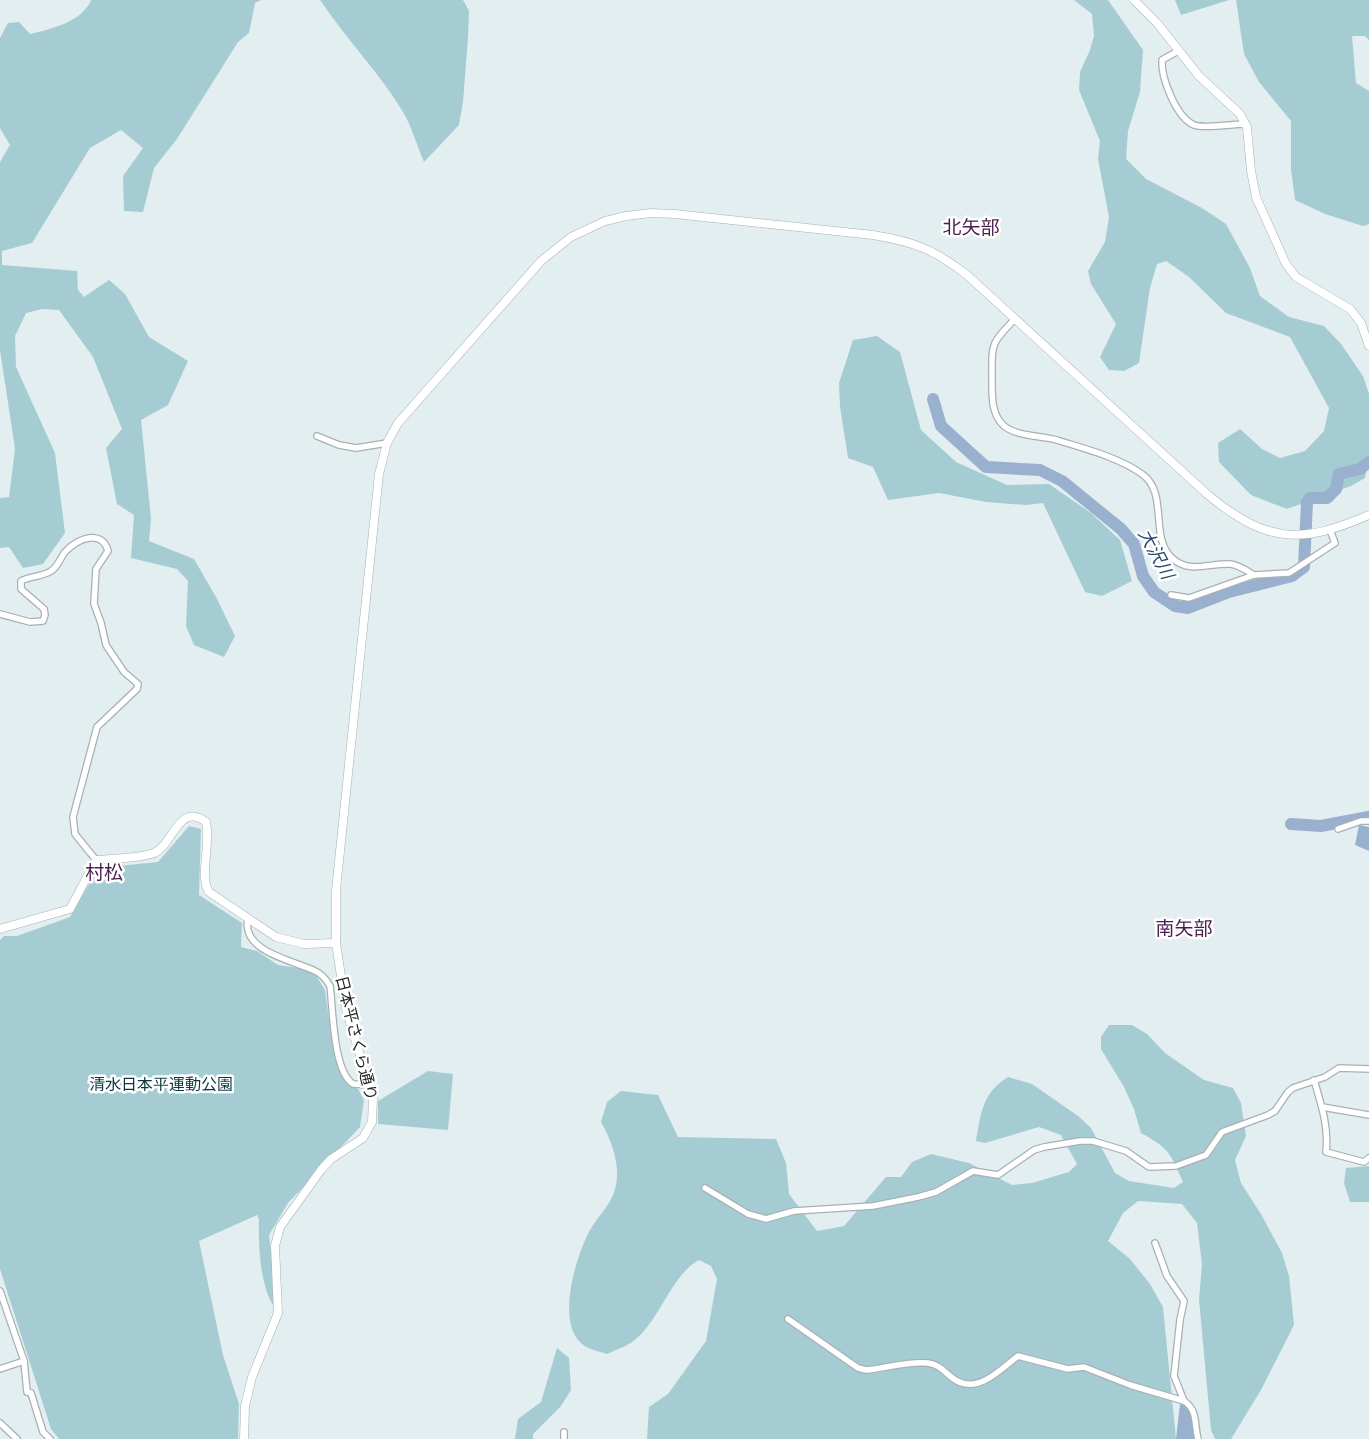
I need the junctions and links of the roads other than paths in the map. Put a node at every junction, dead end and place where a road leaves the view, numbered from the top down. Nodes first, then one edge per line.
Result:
1 (1134, 0) edge
2 (1178, 51) junction
3 (1246, 124) junction
4 (1015, 319) junction
5 (1369, 346) edge
6 (318, 436) dead end
7 (387, 443) junction
8 (1369, 515) edge
9 (1330, 530) junction
10 (1254, 575) junction
11 (1171, 595) dead end
12 (0, 614) edge
13 (1369, 821) edge
14 (1338, 829) dead end
15 (96, 860) junction
16 (248, 919) junction
17 (0, 929) edge
18 (336, 943) junction
19 (1369, 1069) edge
20 (1314, 1080) junction
21 (370, 1084) junction
22 (1322, 1107) junction
23 (1369, 1115) edge
24 (1369, 1158) edge
25 (705, 1188) dead end
26 (1155, 1243) dead end
27 (0, 1291) edge
28 (788, 1319) dead end
29 (24, 1361) junction
30 (0, 1369) edge
31 (1184, 1401) junction
32 (0, 1423) edge
33 (564, 1432) dead end
34 (17, 1439) edge
35 (50, 1439) edge
36 (244, 1439) edge
37 (564, 1439) edge
38 (1198, 1439) edge

1 - 2 street
2 - 3 street
2 - 3 street
3 - 5 street
4 - 7 street, 日本平さくら通り
4 - 9 street, 日本平さくら通り
4 - 10 street
6 - 7 street
7 - 18 street, 日本平さくら通り
8 - 9 street, 日本平さくら通り
9 - 10 street
10 - 11 street
12 - 15 street
13 - 14 street
15 - 16 street
15 - 17 street
16 - 18 street
16 - 21 street
18 - 21 street, 日本平さくら通り
19 - 20 street
20 - 22 street
20 - 25 street
21 - 36 street, 日本平さくら通り
22 - 23 street
22 - 24 street
26 - 31 street
27 - 29 street
28 - 31 street
29 - 30 street
29 - 35 street
31 - 38 street
32 - 34 street
33 - 37 street

